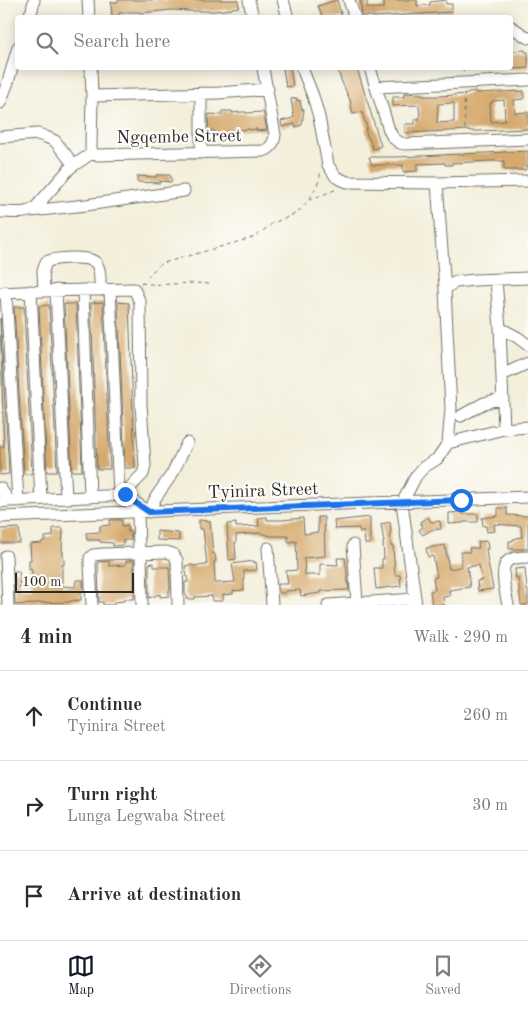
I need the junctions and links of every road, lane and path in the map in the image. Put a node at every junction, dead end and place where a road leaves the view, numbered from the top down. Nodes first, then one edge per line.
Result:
1 (34, 0) edge
2 (88, 0) edge
3 (249, 0) edge
4 (283, 0) edge
5 (349, 0) edge
6 (30, 15) edge
7 (89, 15) edge
8 (252, 15) edge
9 (287, 15) edge
10 (354, 15) edge
11 (513, 28) edge
12 (528, 38) edge
13 (15, 58) edge
14 (91, 70) edge
15 (263, 70) edge
16 (303, 70) edge
17 (371, 70) edge
18 (463, 70) edge
19 (528, 80) edge
20 (464, 83) junction
21 (376, 87) junction
22 (268, 89) junction
23 (200, 93) junction
24 (92, 96) junction
25 (0, 103) edge
26 (0, 137) edge
27 (528, 139) edge
28 (466, 141) junction
29 (92, 153) junction
30 (201, 153) junction
31 (328, 158) junction
32 (74, 165) junction
33 (528, 181) edge
34 (347, 182) junction
35 (437, 183) junction
36 (184, 191) dead end
37 (309, 200) junction
38 (31, 211) junction
39 (0, 212) edge
40 (528, 278) edge
41 (496, 280) junction
42 (210, 284) dead end
43 (50, 290) junction
44 (83, 290) junction
45 (105, 290) junction
46 (445, 290) junction
47 (31, 291) junction
48 (3, 293) edge
49 (500, 328) junction
50 (528, 345) edge
51 (528, 364) edge
52 (502, 376) junction
53 (503, 398) junction
54 (462, 416) dead end
55 (528, 427) edge
56 (504, 429) junction
57 (448, 443) junction
58 (187, 444) dead end
59 (0, 488) edge
60 (122, 495) junction
61 (90, 497) junction
62 (528, 497) edge
63 (66, 498) junction
64 (41, 500) junction
65 (9, 501) edge
66 (402, 503) junction
67 (143, 512) junction
68 (0, 517) edge
69 (352, 544) dead end
70 (268, 548) dead end
71 (140, 553) junction
72 (6, 556) dead end
73 (528, 557) edge
74 (416, 602) edge
75 (356, 603) junction
76 (8, 605) edge
77 (92, 605) edge
78 (142, 605) edge
79 (178, 605) edge
80 (272, 605) edge
81 (328, 605) edge
82 (508, 605) edge

1 - 6 street
2 - 7 street
3 - 8 street
4 - 9 street
5 - 10 street
11 - 12 street
13 - 25 street
14 - 24 street, Ngqembe Street
15 - 22 street, Ngqembe Street
16 - 31 street
17 - 21 street
18 - 20 path
19 - 20 street
20 - 21 street
20 - 28 path
21 - 28 street
22 - 23 street
22 - 30 street, Ngqembe Street
23 - 24 street
23 - 30 street
24 - 29 street, Ngqembe Street
26 - 32 street
27 - 28 street
29 - 30 street, Ngqembe Street
29 - 32 street
31 - 34 street
31 - 37 path
32 - 38 street
33 - 35 street
34 - 35 street
34 - 37 path
35 - 46 street
36 - 38 street
37 - 42 path
38 - 39 street
40 - 41 street
41 - 46 street
41 - 49 street
43 - 44 street
43 - 45 street
43 - 47 street
43 - 63 street
44 - 45 street
44 - 61 street
45 - 60 street
45 - 60 street
46 - 57 street
47 - 48 street
47 - 64 street
48 - 65 street
49 - 50 street
49 - 52 street
51 - 52 street
52 - 53 street
53 - 54 street
53 - 56 street
55 - 56 street
56 - 57 street
57 - 66 street
58 - 67 street
59 - 65 street
60 - 61 street
60 - 67 street
61 - 63 street
62 - 66 street, Tyinira Street
63 - 64 street
64 - 65 street
66 - 67 street, Tyinira Street
66 - 74 street
67 - 68 street, Tyinira Street
67 - 71 street
69 - 75 street
70 - 80 street
71 - 77 street
71 - 78 street
71 - 79 street
72 - 76 street
73 - 82 street
74 - 75 street
75 - 81 street

